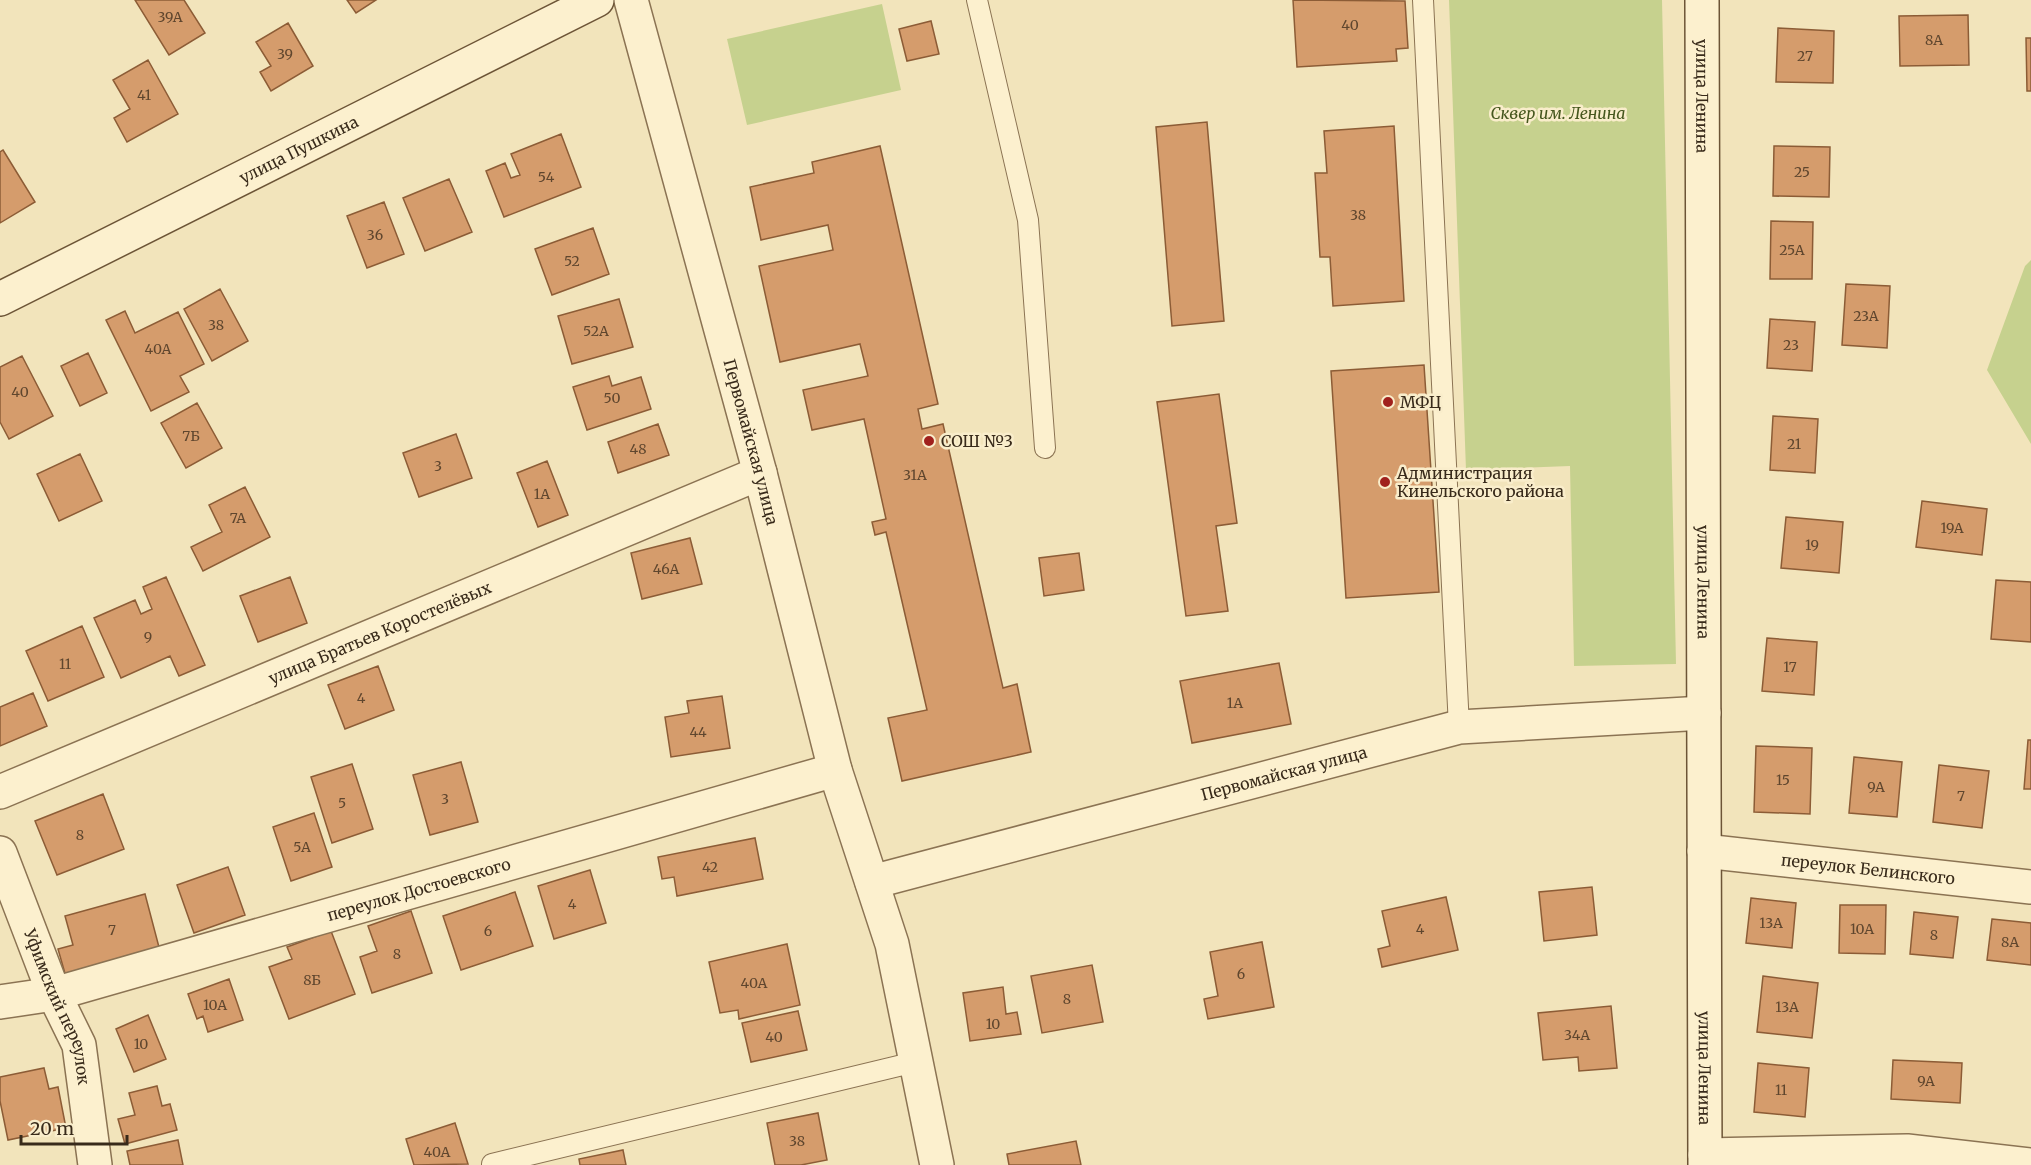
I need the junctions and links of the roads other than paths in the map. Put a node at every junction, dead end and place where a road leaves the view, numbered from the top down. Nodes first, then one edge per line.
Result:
1 (597, 0) edge
2 (631, 0) edge
3 (977, 0) edge
4 (1423, 0) edge
5 (1702, 0) edge
6 (0, 299) edge
7 (1045, 448) dead end
8 (759, 473) junction
9 (1704, 713) junction
10 (1460, 727) junction
11 (835, 770) junction
12 (0, 792) edge
13 (1704, 850) junction
14 (0, 854) edge
15 (872, 882) junction
16 (2031, 887) edge
17 (54, 994) junction
18 (0, 1002) edge
19 (915, 1062) junction
20 (1705, 1160) edge
21 (492, 1164) edge
22 (95, 1165) edge
23 (937, 1165) edge
24 (2031, 1165) edge

1 - 6 street, улица Пушкина
2 - 8 street, Первомайская улица
3 - 7 lane
4 - 10 lane
5 - 9 street, улица Ленина
8 - 11 street, Первомайская улица
8 - 12 street, улица Братьев Коростелёвых
9 - 10 street, Первомайская улица
9 - 13 street, улица Ленина
10 - 15 street, Первомайская улица
11 - 15 street, Первомайская улица
11 - 17 street, переулок Достоевского
13 - 16 street, переулок Белинского
13 - 20 street, улица Ленина
14 - 17 street, Уфимский переулок
15 - 19 street, Первомайская улица
17 - 18 street, переулок Достоевского
17 - 22 street, Уфимский переулок
19 - 21 lane
19 - 23 street, Первомайская улица
20 - 24 street

